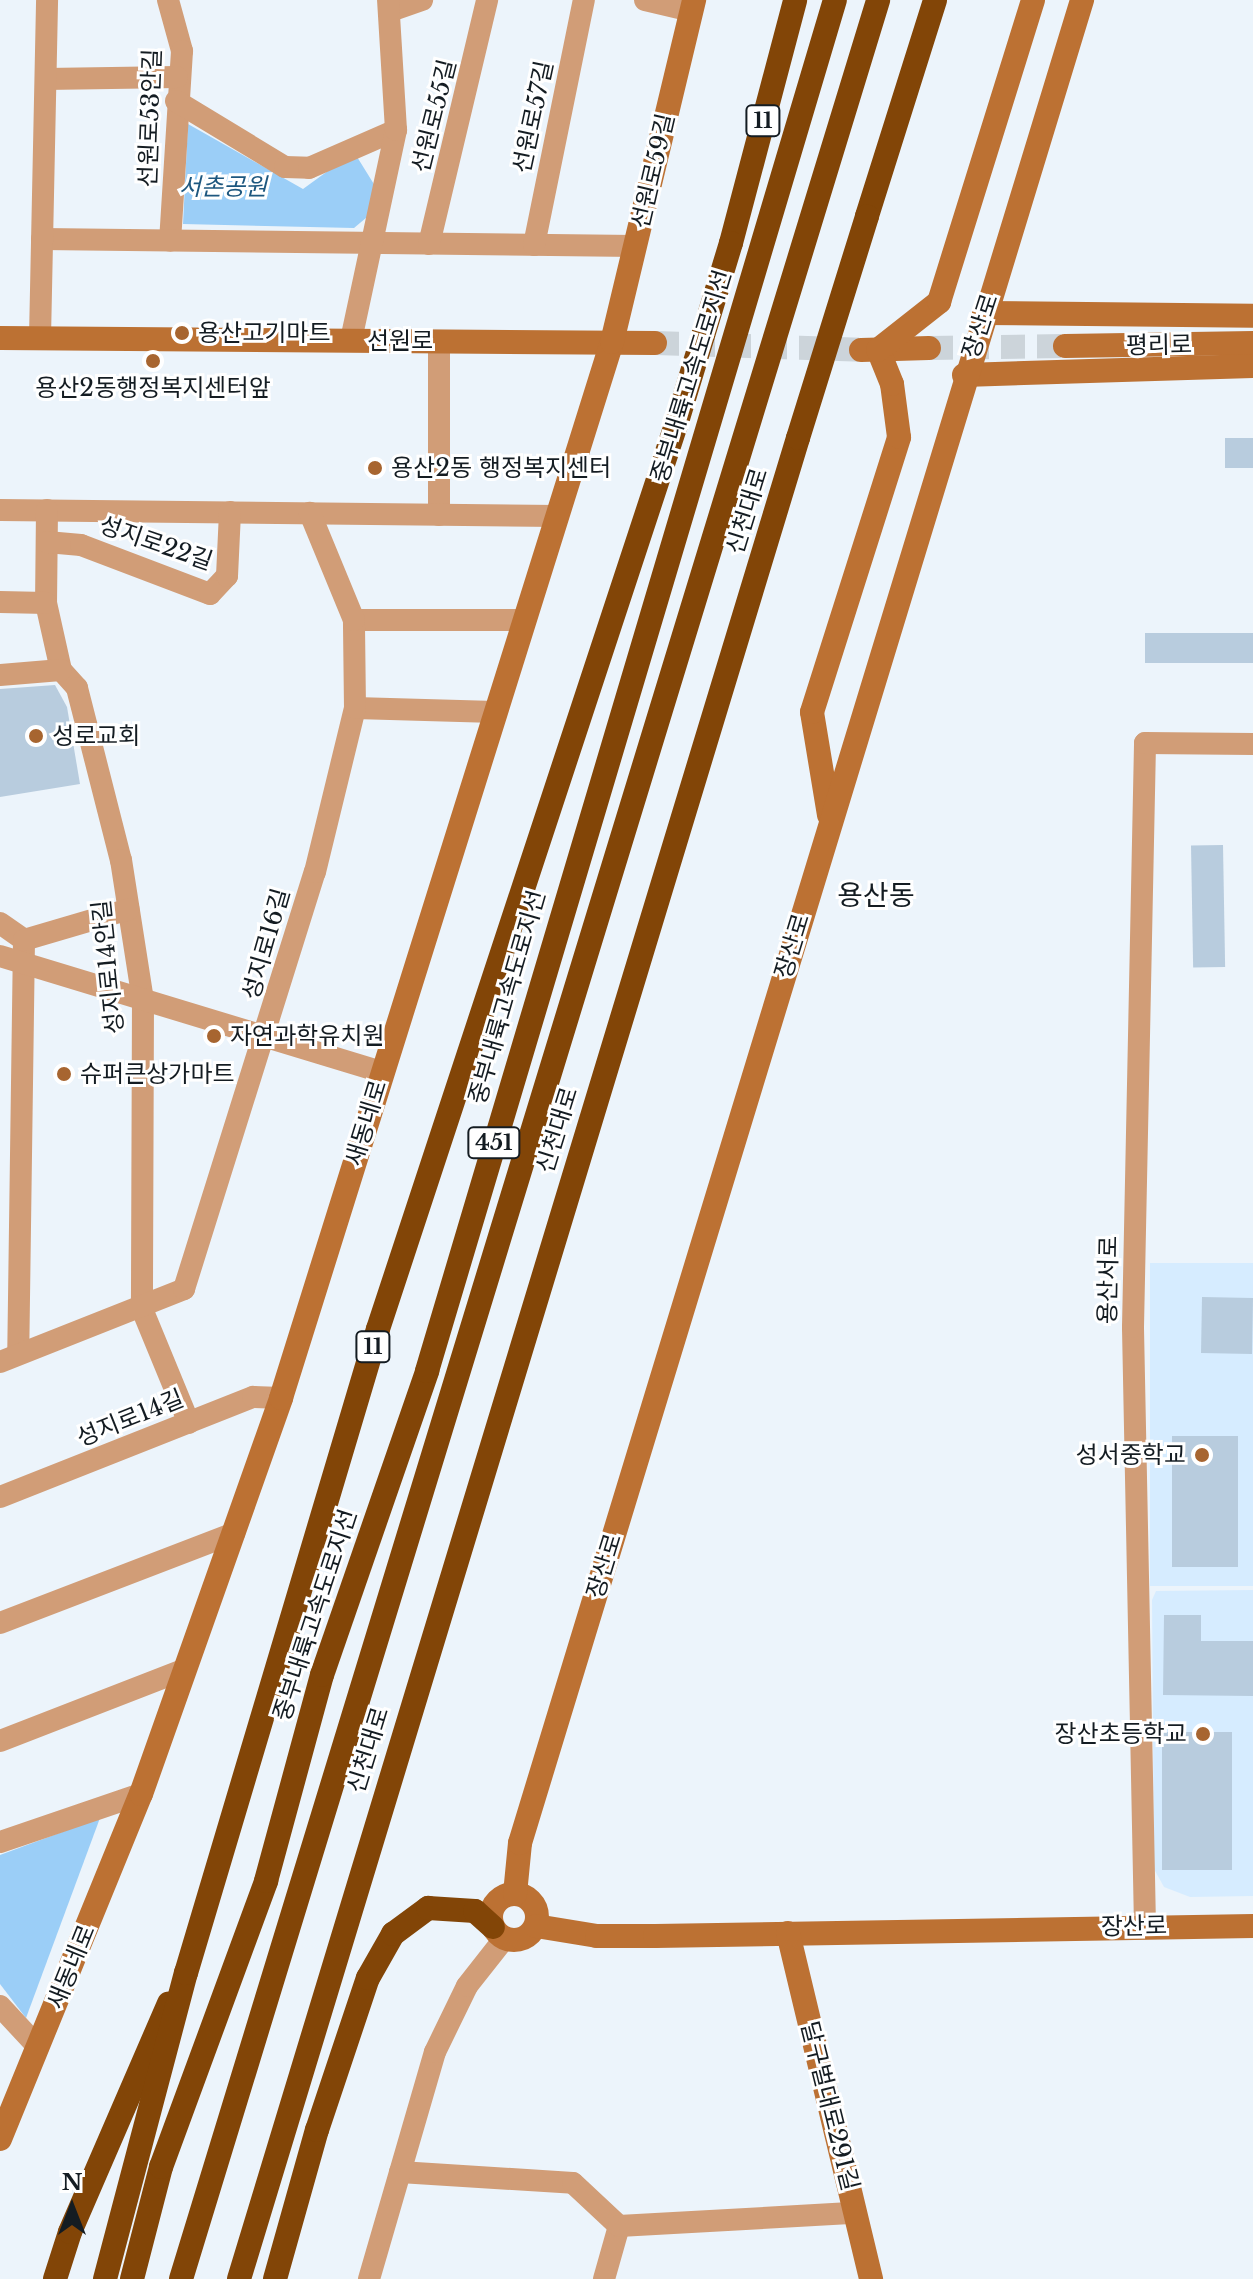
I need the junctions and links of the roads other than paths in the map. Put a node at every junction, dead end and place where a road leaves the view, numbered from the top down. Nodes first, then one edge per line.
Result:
1 (47, 0) edge
2 (168, 0) edge
3 (422, 0) edge
4 (487, 0) edge
5 (584, 0) edge
6 (645, 0) edge
7 (795, 0) edge
8 (835, 0) edge
9 (878, 0) edge
10 (935, 0) edge
11 (1033, 0) edge
12 (1082, 0) edge
13 (389, 6) edge
14 (692, 6) edge
15 (177, 77) junction
16 (46, 79) junction
17 (176, 101) junction
18 (396, 130) junction
19 (42, 239) junction
20 (170, 241) junction
21 (369, 243) junction
22 (429, 244) junction
23 (534, 245) junction
24 (635, 246) junction
25 (984, 313) junction
26 (1253, 316) edge
27 (0, 338) edge
28 (40, 338) junction
29 (351, 340) junction
30 (439, 341) junction
31 (612, 342) junction
32 (655, 343) tunnel mouth
33 (1253, 343) edge
34 (1065, 346) tunnel mouth
35 (929, 348) tunnel mouth
36 (869, 350) junction
37 (1253, 366) edge
38 (964, 375) junction
39 (0, 510) edge
40 (47, 510) junction
41 (230, 512) junction
42 (310, 513) junction
43 (439, 515) junction
44 (557, 516) junction
45 (47, 542) junction
46 (0, 602) edge
47 (46, 603) junction
48 (354, 620) junction
49 (524, 620) junction
50 (61, 670) junction
51 (0, 675) edge
52 (355, 708) junction
53 (495, 712) junction
54 (1253, 744) edge
55 (830, 821) junction
56 (129, 909) junction
57 (0, 923) edge
58 (15, 952) edge
59 (143, 1000) junction
60 (266, 1037) junction
61 (381, 1072) junction
62 (142, 1309) junction
63 (9, 1358) edge
64 (281, 1398) junction
65 (189, 1423) junction
66 (0, 1497) edge
67 (234, 1533) junction
68 (0, 1623) edge
69 (186, 1669) junction
70 (0, 1741) edge
71 (141, 1794) junction
72 (0, 1842) edge
73 (515, 1894) junction
74 (536, 1926) junction
75 (1145, 1926) junction
76 (1253, 1926) edge
77 (498, 1933) junction
78 (788, 1933) junction
79 (186, 1973) junction
80 (0, 2006) edge
81 (38, 2047) junction
82 (0, 2139) edge
83 (400, 2172) junction
84 (855, 2213) junction
85 (619, 2226) junction
86 (55, 2279) edge
87 (105, 2279) edge
88 (132, 2279) edge
89 (181, 2279) edge
90 (239, 2279) edge
91 (275, 2279) edge
92 (369, 2279) edge
93 (604, 2279) edge
94 (871, 2279) edge

1 - 16 street
2 - 15 street, 선원로53안길
3 - 13 street, 선원로55길
4 - 22 street, 선원로55길
5 - 23 street, 선원로57길
6 - 14 street
7 - 79 highway, 11, bridge
8 - 88 highway, 중부내륙고속도로지선 / 451
9 - 89 highway, 451
10 - 90 highway, 신천대로, bridge
11 - 36 street
12 - 25 street, 장산로
13 - 18 street, 선원로55길
14 - 24 street, 선원로59길
15 - 16 street
15 - 17 street, 선원로53안길
16 - 19 street
17 - 18 street, 선원로55길
17 - 20 street, 선원로53안길
18 - 21 street, 선원로55길
19 - 20 street
19 - 28 street
20 - 21 street
21 - 22 street
21 - 29 street, 선원로55길
22 - 23 street
23 - 24 street
24 - 31 street, 선원로59길
25 - 26 street
25 - 38 street, 장산로
27 - 28 street, 선원로
28 - 29 street, 선원로
29 - 30 street, 선원로
30 - 31 street, 선원로
30 - 43 street
31 - 32 street, 선원로
31 - 44 street, 새동네로
33 - 34 street, 평리로
35 - 36 street
36 - 55 street
37 - 38 street
38 - 55 street, 장산로
39 - 40 street, 성지로22길
40 - 41 street, 성지로22길
40 - 45 street, 성지로14안길
41 - 42 street, 성지로22길
41 - 45 street, 성지로22길
42 - 43 street, 성지로22길
42 - 48 street, 성지로16길
43 - 44 street, 성지로22길
44 - 49 street, 새동네로
45 - 47 street, 성지로14안길
46 - 47 street
47 - 50 street, 성지로14안길
48 - 49 street
48 - 52 street, 성지로16길
49 - 53 street, 새동네로
50 - 51 street
50 - 56 street, 성지로14안길
52 - 53 street
52 - 60 street, 성지로16길
53 - 61 street, 새동네로
54 - 75 street, 용산서로
55 - 73 street, 장산로
56 - 58 street
56 - 59 street, 성지로14안길
57 - 58 street
58 - 59 street
58 - 63 street
59 - 60 street
59 - 62 street, 성지로14안길
60 - 61 street
60 - 62 street, 성지로16길
61 - 64 street, 새동네로
62 - 63 street, 성지로16길
62 - 65 street, 성지로14안길
64 - 65 street, 성지로14길
64 - 67 street, 새동네로
65 - 66 street, 성지로14길
67 - 68 street
67 - 69 street, 새동네로
69 - 70 street
69 - 71 street, 새동네로
71 - 72 street
71 - 81 street, 새동네로
73 - 74 street
73 - 77 street
74 - 77 street
74 - 78 street, 장산로
75 - 76 street, 장산로
75 - 78 street, 장산로
77 - 83 street
77 - 91 highway
78 - 84 street, 달구벌대로291길
79 - 86 highway
79 - 87 highway, 11
80 - 81 street
81 - 82 street, 새동네로
83 - 85 street
83 - 92 street
84 - 85 street
84 - 94 street, 달구벌대로291길
85 - 93 street

